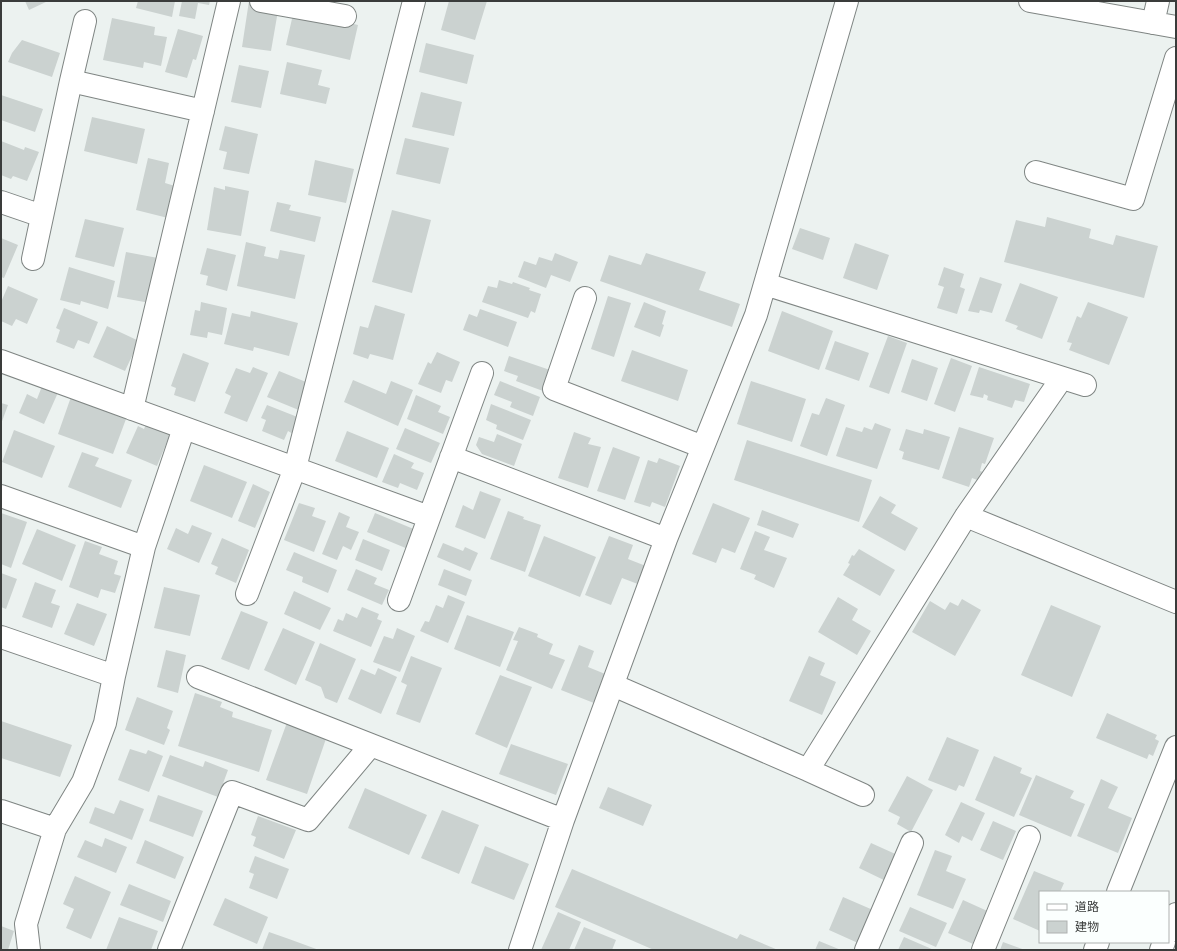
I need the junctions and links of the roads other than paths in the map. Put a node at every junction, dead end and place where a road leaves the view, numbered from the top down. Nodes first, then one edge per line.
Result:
1 (228, 1) edge
2 (261, 1) edge
3 (414, 1) edge
4 (847, 1) edge
5 (1030, 1) edge
6 (1158, 1) edge
7 (345, 16) dead end
8 (85, 21) dead end
9 (1153, 23) junction
10 (1176, 27) edge
11 (1176, 58) edge
12 (71, 81) junction
13 (202, 111) junction
14 (1036, 172) dead end
15 (1, 202) edge
16 (42, 216) junction
17 (33, 259) dead end
18 (765, 284) junction
19 (585, 298) dead end
20 (1, 361) edge
21 (482, 373) dead end
22 (1062, 378) junction
23 (1085, 385) dead end
24 (132, 409) junction
25 (184, 428) junction
26 (703, 447) junction
27 (451, 457) junction
28 (295, 468) junction
29 (1, 496) edge
30 (966, 516) junction
31 (429, 517) junction
32 (666, 538) junction
33 (144, 547) junction
34 (247, 594) dead end
35 (399, 600) dead end
36 (1176, 602) edge
37 (1, 637) edge
38 (114, 676) junction
39 (198, 677) dead end
40 (613, 685) junction
41 (371, 745) junction
42 (1176, 747) edge
43 (808, 770) junction
44 (863, 794) dead end
45 (1, 811) edge
46 (563, 820) junction
47 (56, 829) junction
48 (1029, 838) dead end
49 (912, 843) dead end
50 (1118, 891) edge
51 (1176, 914) edge
52 (1169, 931) edge
53 (29, 950) edge
54 (169, 950) edge
55 (520, 950) edge
56 (866, 950) edge
57 (982, 950) edge

1 - 13 street
2 - 7 street
3 - 28 street
4 - 18 street
5 - 9 street
6 - 9 street
8 - 12 street
9 - 10 street
11 - 14 street
12 - 13 street
12 - 16 street
13 - 24 street
15 - 16 street
16 - 17 street
18 - 22 street
18 - 26 street
19 - 26 street
20 - 24 street
21 - 27 street
22 - 23 street
22 - 30 street
24 - 25 street
25 - 28 street
25 - 33 street
26 - 32 street
27 - 31 street
27 - 32 street
28 - 31 street
28 - 34 street
29 - 33 street
30 - 36 street
30 - 43 street
31 - 35 street
32 - 40 street
33 - 38 street
37 - 38 street
38 - 47 street
39 - 41 street
40 - 43 street
40 - 46 street
41 - 46 street
41 - 54 street
42 - 50 street
43 - 44 street
45 - 47 street
46 - 55 street
47 - 53 street
48 - 57 street
49 - 56 street
51 - 52 street

